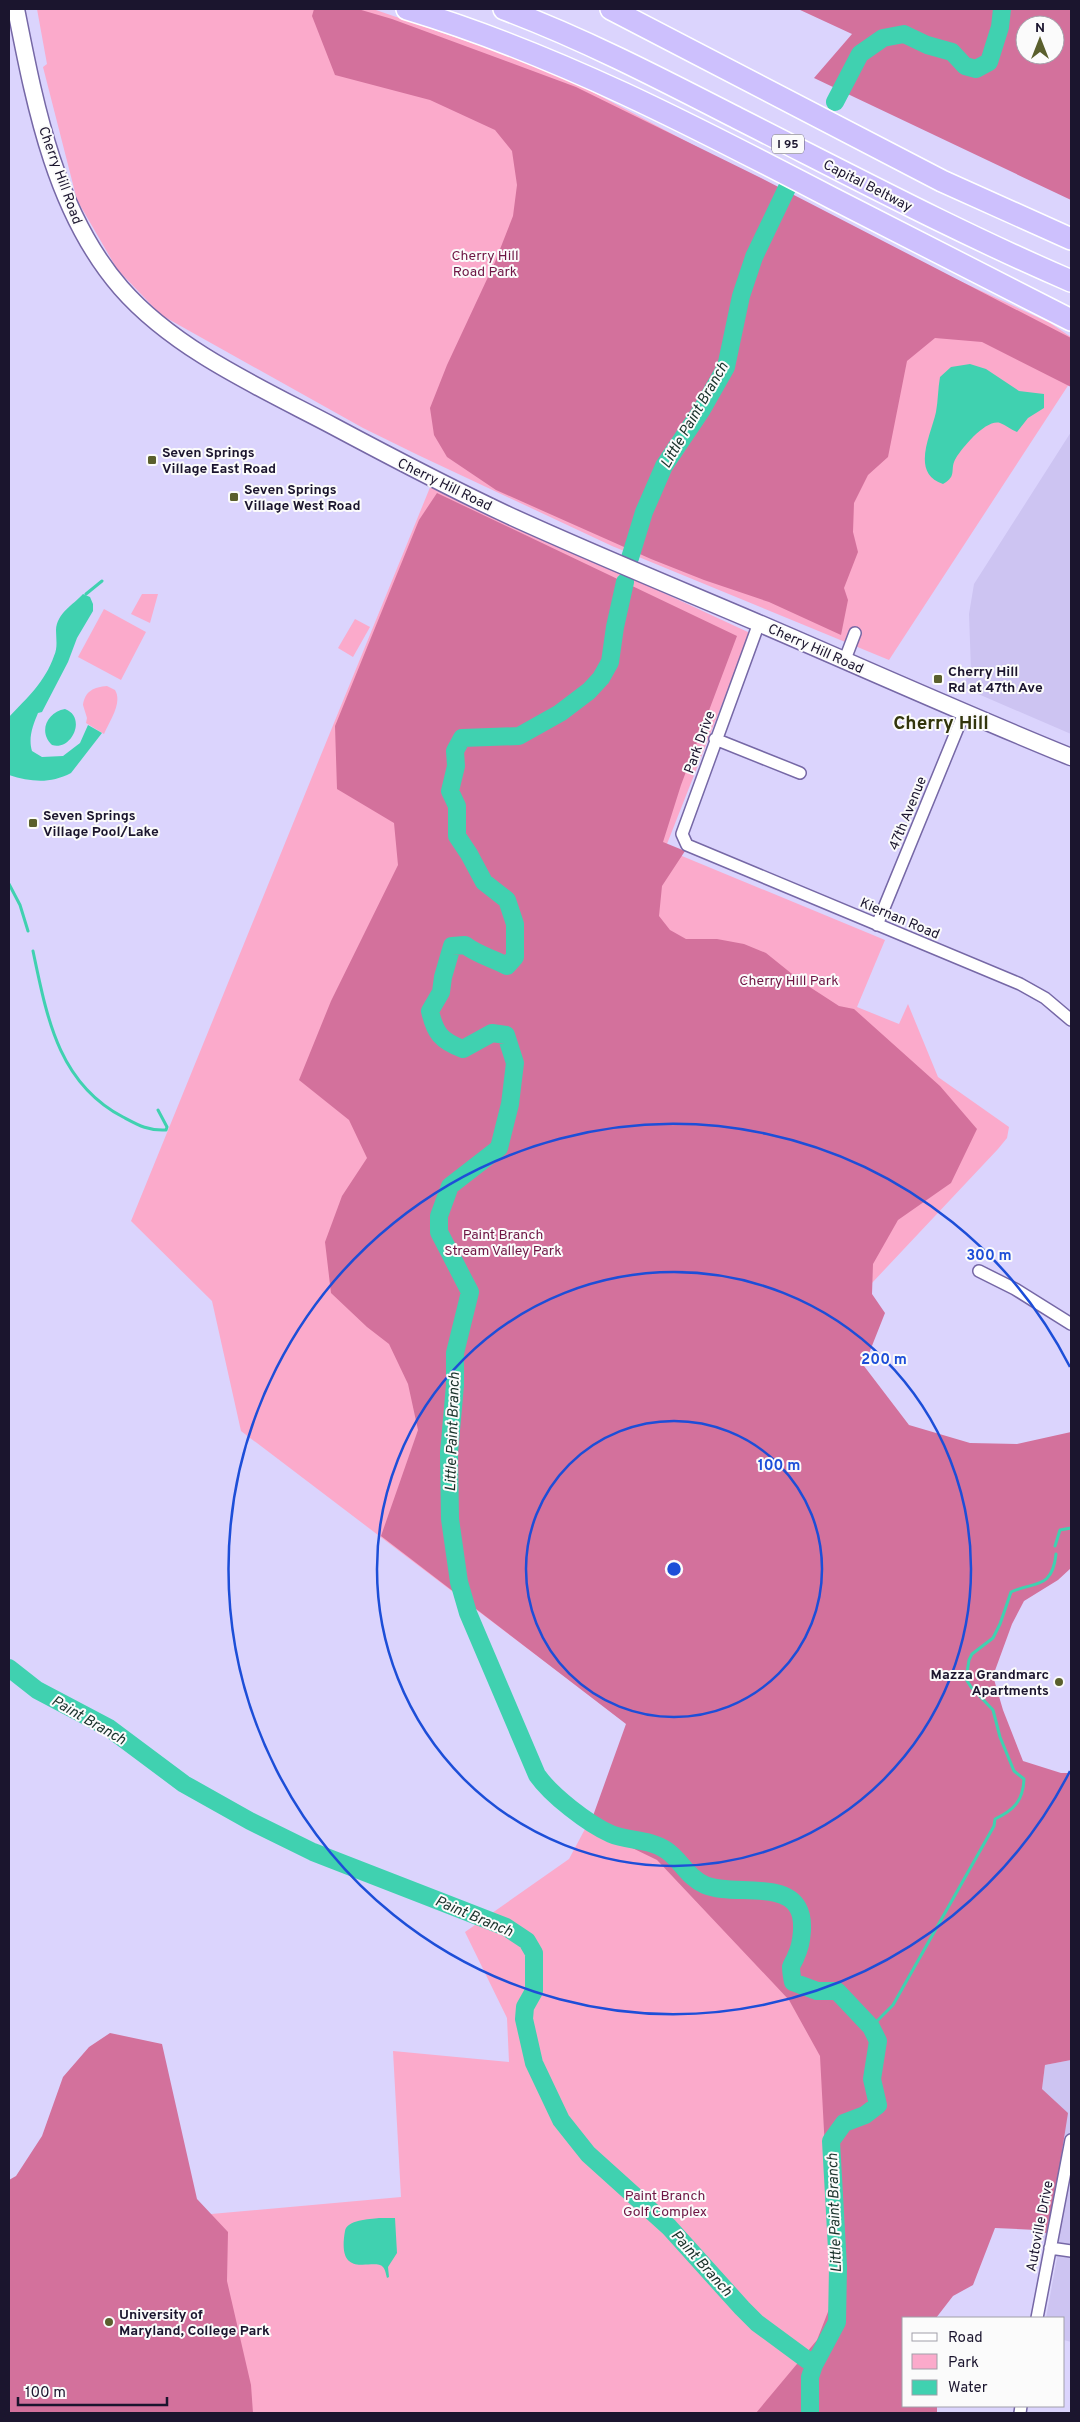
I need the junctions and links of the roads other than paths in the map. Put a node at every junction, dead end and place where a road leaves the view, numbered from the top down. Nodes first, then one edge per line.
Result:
1 (16, 9) edge
2 (407, 9) edge
3 (504, 9) edge
4 (612, 9) edge
5 (1071, 239) edge
6 (1071, 281) edge
7 (1071, 320) edge
8 (759, 623) junction
9 (855, 633) dead end
10 (844, 662) junction
11 (964, 713) junction
12 (715, 739) junction
13 (1071, 757) edge
14 (800, 773) dead end
15 (711, 856) joint
16 (877, 925) junction
17 (1071, 1020) edge
18 (979, 1271) dead end
19 (1071, 1324) edge
20 (1071, 2140) edge
21 (1050, 2248) junction
22 (1071, 2251) edge
23 (1037, 2317) edge

1 - 8 main road, Cherry Hill Road
2 - 7 highway
3 - 6 highway, Capital Beltway / I 95
4 - 5 highway
8 - 10 main road, Cherry Hill Road
8 - 12 street, Park Drive
9 - 10 street
10 - 11 main road, Cherry Hill Road
11 - 13 main road, Cherry Hill Road
11 - 16 street, 47th Avenue
12 - 14 street
12 - 15 street, Park Drive
15 - 16 street, Kiernan Road
16 - 17 street, Kiernan Road
18 - 19 street
20 - 21 street, Autoville Drive
21 - 22 street
21 - 23 street, Autoville Drive

